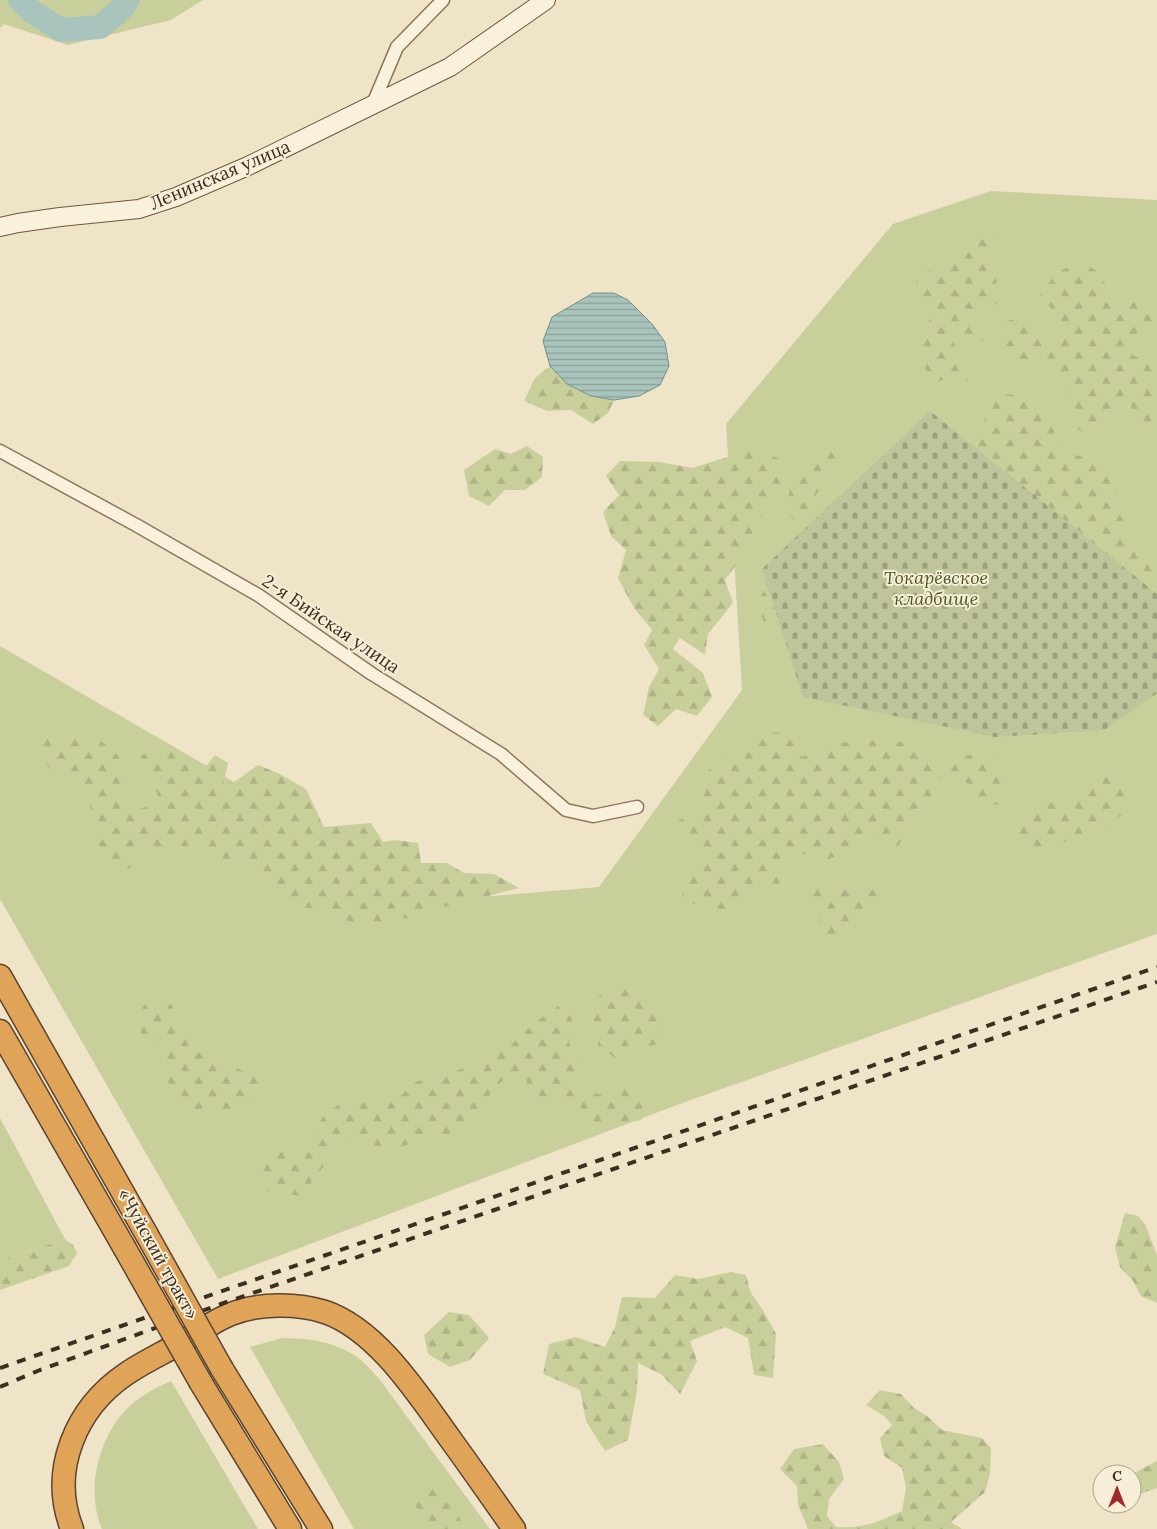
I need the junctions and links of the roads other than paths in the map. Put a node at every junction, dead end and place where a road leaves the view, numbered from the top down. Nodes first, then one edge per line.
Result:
1 (443, 0) edge
2 (546, 0) edge
3 (373, 104) junction
4 (0, 227) edge
5 (0, 452) edge
6 (637, 807) dead end
7 (0, 976) edge
8 (0, 1031) edge
9 (72, 1529) edge
10 (290, 1529) edge
11 (321, 1529) edge
12 (514, 1529) edge

1 - 3 street
2 - 3 street, Ленинская улица
3 - 4 street, Ленинская улица
5 - 6 street, 2-я Бийская улица
7 - 11 highway, «Чуйский тракт», bridge
8 - 10 highway, «Чуйский тракт», bridge
9 - 12 highway

